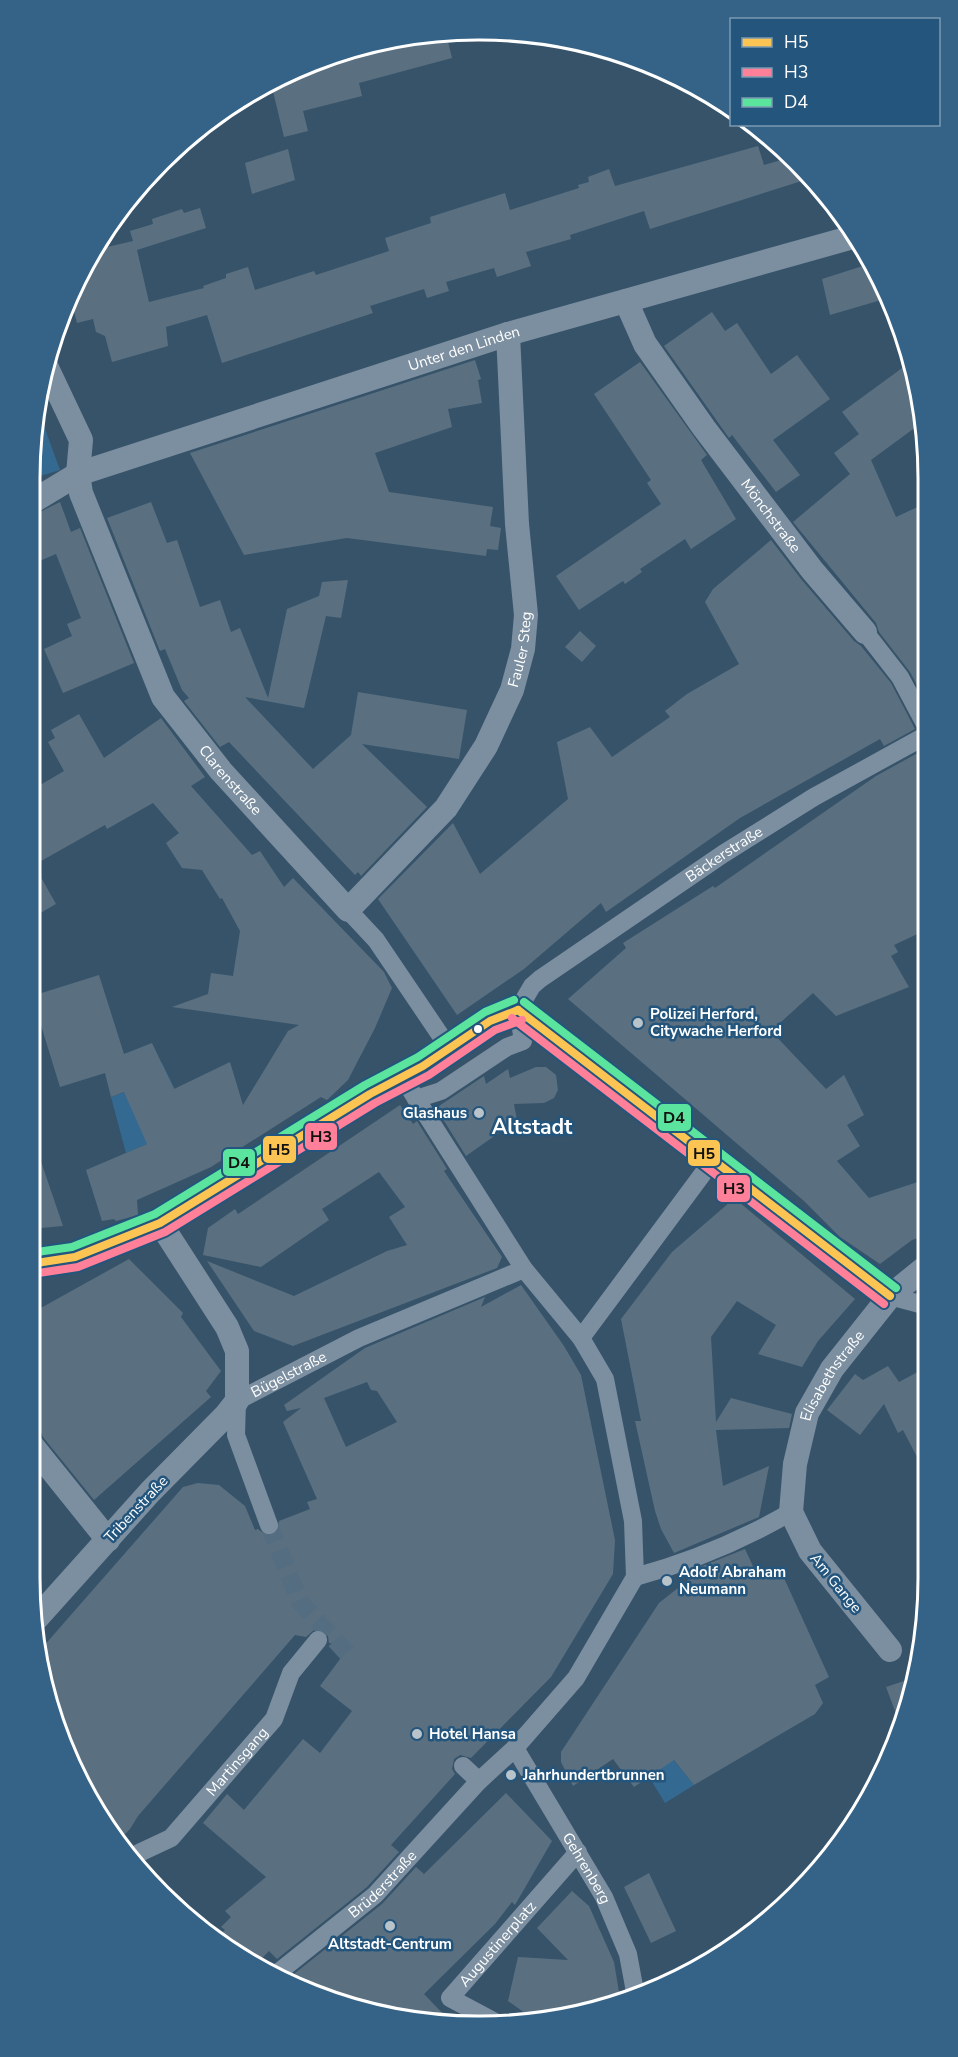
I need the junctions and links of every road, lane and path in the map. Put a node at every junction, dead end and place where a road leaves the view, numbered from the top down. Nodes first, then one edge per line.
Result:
1 (846, 239) edge
2 (626, 301) junction
3 (508, 334) junction
4 (52, 379) edge
5 (78, 474) junction
6 (40, 497) edge
7 (864, 632) joint
8 (918, 711) edge
9 (918, 740) edge
10 (348, 910) junction
11 (518, 1010) junction
12 (450, 1048) junction
13 (403, 1078) junction
14 (416, 1099) junction
15 (713, 1161) junction
16 (160, 1223) junction
17 (40, 1262) edge
18 (524, 1269) junction
19 (918, 1274) edge
20 (891, 1296) junction
21 (918, 1304) edge
22 (581, 1338) junction
23 (237, 1401) junction
24 (40, 1455) edge
25 (791, 1512) junction
26 (269, 1525) tunnel mouth
27 (108, 1540) junction
28 (635, 1577) junction
29 (42, 1613) edge
30 (318, 1640) dead end
31 (890, 1650) dead end
32 (515, 1748) junction
33 (463, 1766) dead end
34 (479, 1781) junction
35 (578, 1851) junction
36 (138, 1854) edge
37 (282, 1969) edge
38 (634, 1988) edge
39 (484, 2016) edge

1 - 2 street, Unter den Linden
2 - 3 street, Unter den Linden
2 - 7 street, Mönchstraße
3 - 5 street, Unter den Linden
3 - 10 street, Fauler Steg
4 - 5 street, Clarenstraße
5 - 6 street, Unter den Linden
5 - 10 street, Clarenstraße
7 - 8 street, Mönchstraße
9 - 11 street, Bäckerstraße
10 - 12 street, Clarenstraße
11 - 12 street
11 - 14 street
11 - 15 street
12 - 13 street
13 - 14 street
13 - 16 street
14 - 18 street
15 - 20 street
15 - 22 street
16 - 17 street
16 - 23 street, Bügelstraße
18 - 22 street
18 - 23 street, Bügelstraße
19 - 20 street, Elisabethstraße
20 - 21 street
20 - 25 street, Elisabethstraße
22 - 28 street
23 - 26 street
23 - 27 street, Tribenstraße
24 - 27 street
25 - 28 street
25 - 31 street, Am Gange
27 - 29 street, Tribenstraße
28 - 32 street
30 - 36 street, Martinsgang
32 - 34 street
32 - 35 street, Gehrenberg
33 - 34 street
34 - 37 street, Brüderstraße
35 - 38 street, Gehrenberg
35 - 39 street, Augustinerplatz

